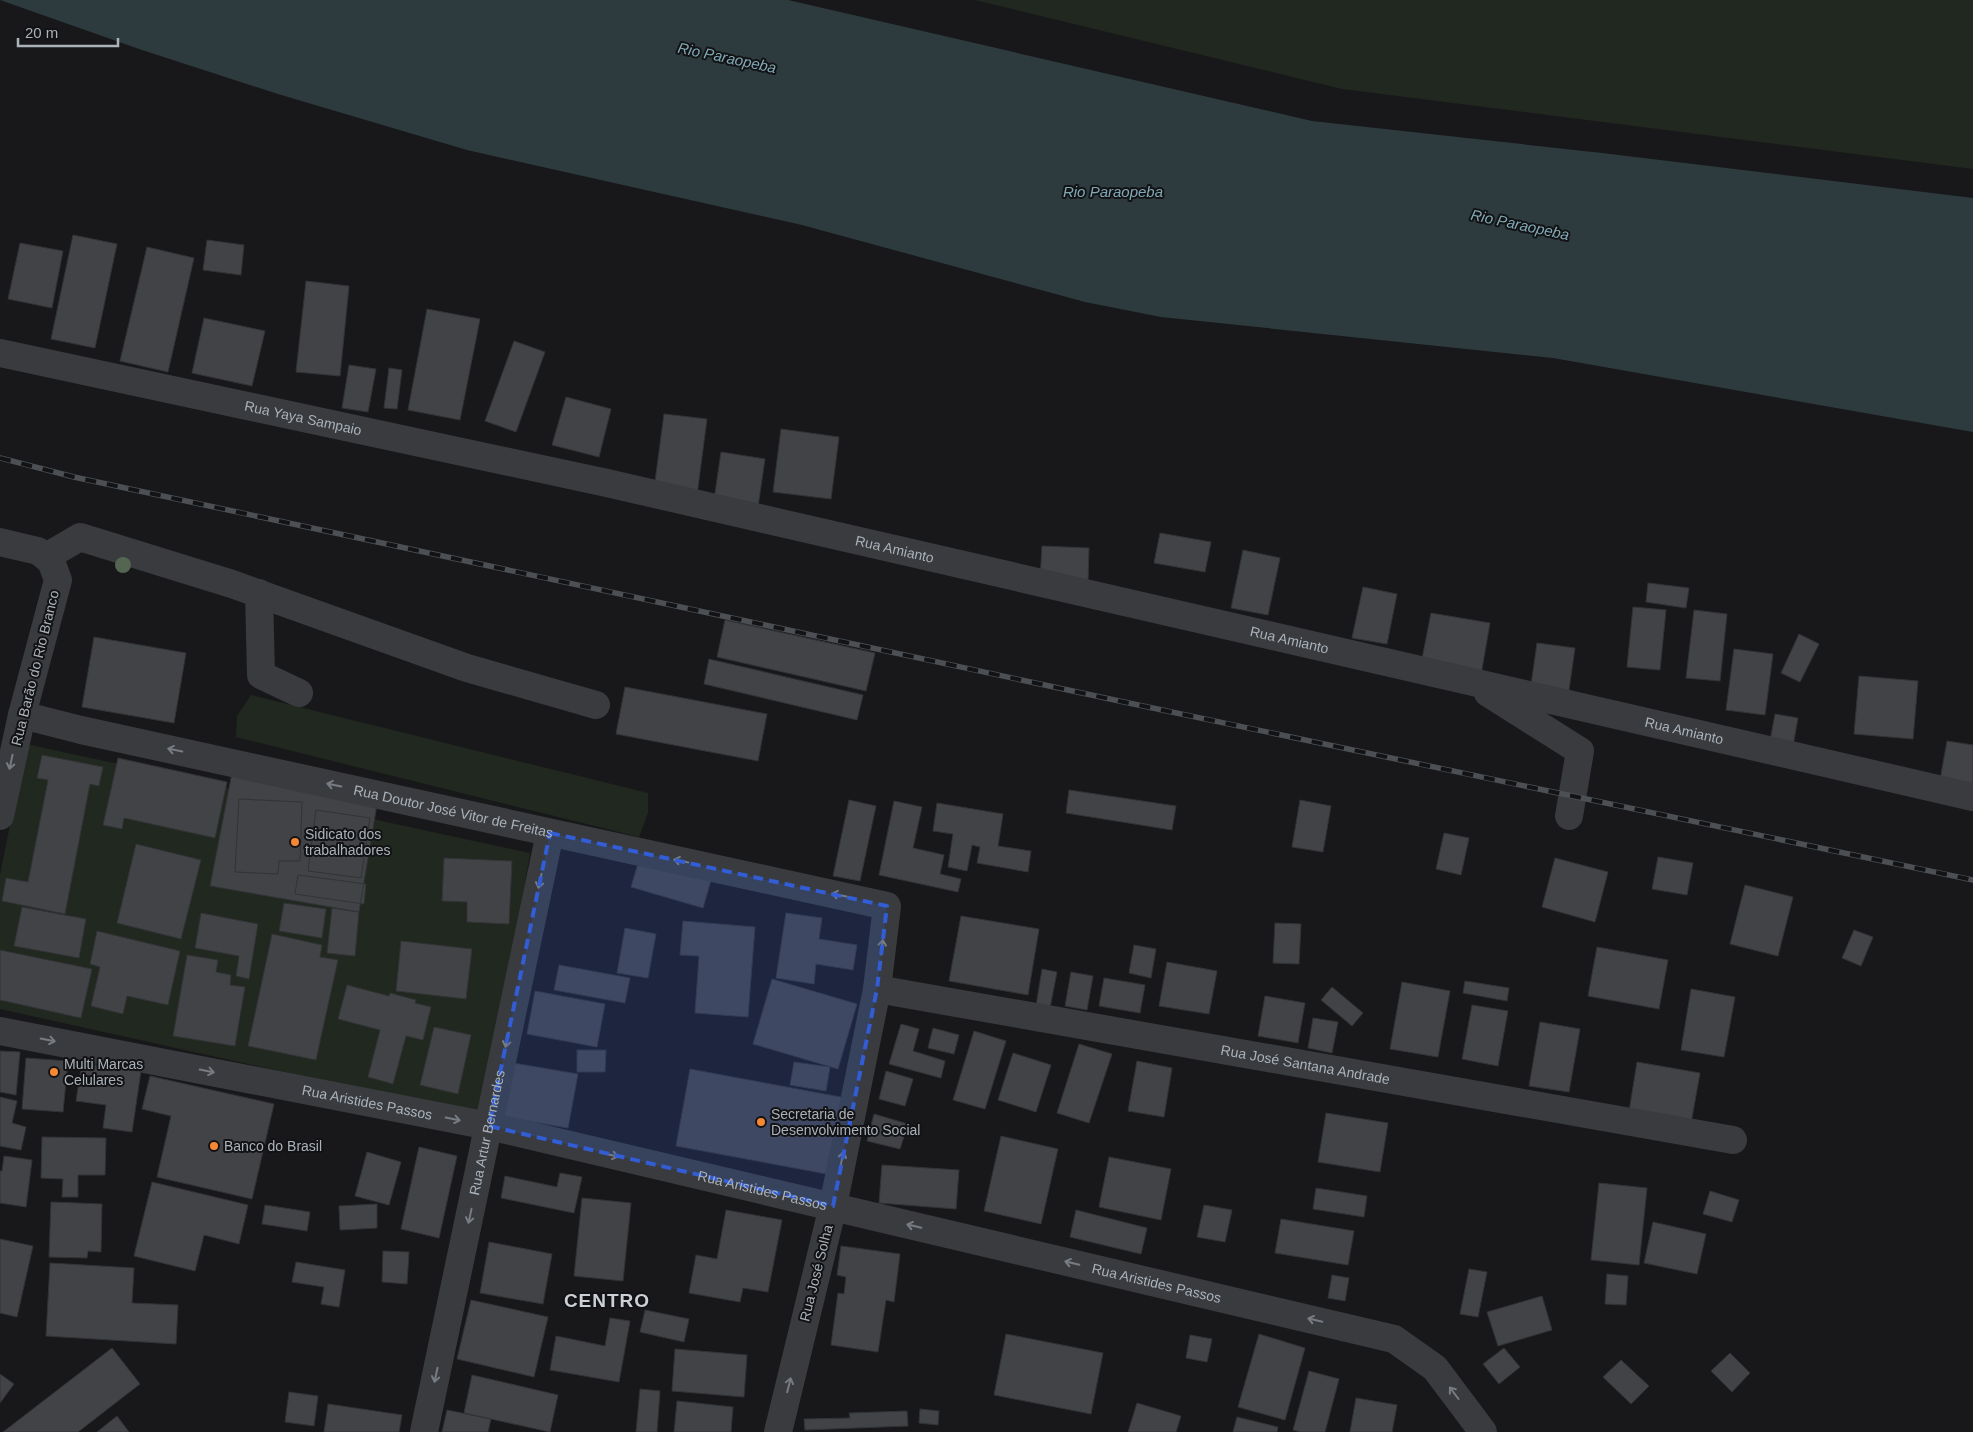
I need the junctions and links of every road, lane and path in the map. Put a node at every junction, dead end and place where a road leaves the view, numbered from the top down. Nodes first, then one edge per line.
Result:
1 (0, 353) edge
2 (607, 483) joint
3 (0, 542) edge
4 (52, 568) junction
5 (259, 593) junction
6 (1470, 682) junction
7 (299, 693) dead end
8 (596, 705) dead end
9 (22, 715) junction
10 (1973, 796) edge
11 (0, 816) edge
12 (1570, 816) dead end
13 (550, 833) junction
14 (887, 906) joint
15 (877, 989) junction
16 (0, 1031) edge
17 (489, 1126) junction
18 (1733, 1140) dead end
19 (832, 1206) junction
20 (424, 1432) edge
21 (778, 1432) edge
22 (1483, 1432) edge

1 - 2 street, Rua Yaya Sampaio
2 - 6 street, Rua Amianto
3 - 4 street
4 - 5 street
4 - 9 street, Rua Barão do Rio Branco
5 - 7 street
5 - 8 street
6 - 10 street, Rua Amianto
6 - 12 street
9 -> 11 street, Rua Barão do Rio Branco
13 -> 9 street, Rua Doutor José Vitor de Freitas
14 -> 13 street, Rua Doutor José Vitor de Freitas
13 -> 17 street, Rua Artur Bernardes
15 -> 14 street, Rua José Solha
15 - 18 street, Rua José Santana Andrade
19 -> 15 street, Rua José Solha
16 -> 17 street, Rua Aristides Passos
17 -> 19 street, Rua Aristides Passos
17 -> 20 street, Rua Artur Bernardes
21 -> 19 street, Rua José Solha
22 -> 19 street, Rua Aristides Passos

